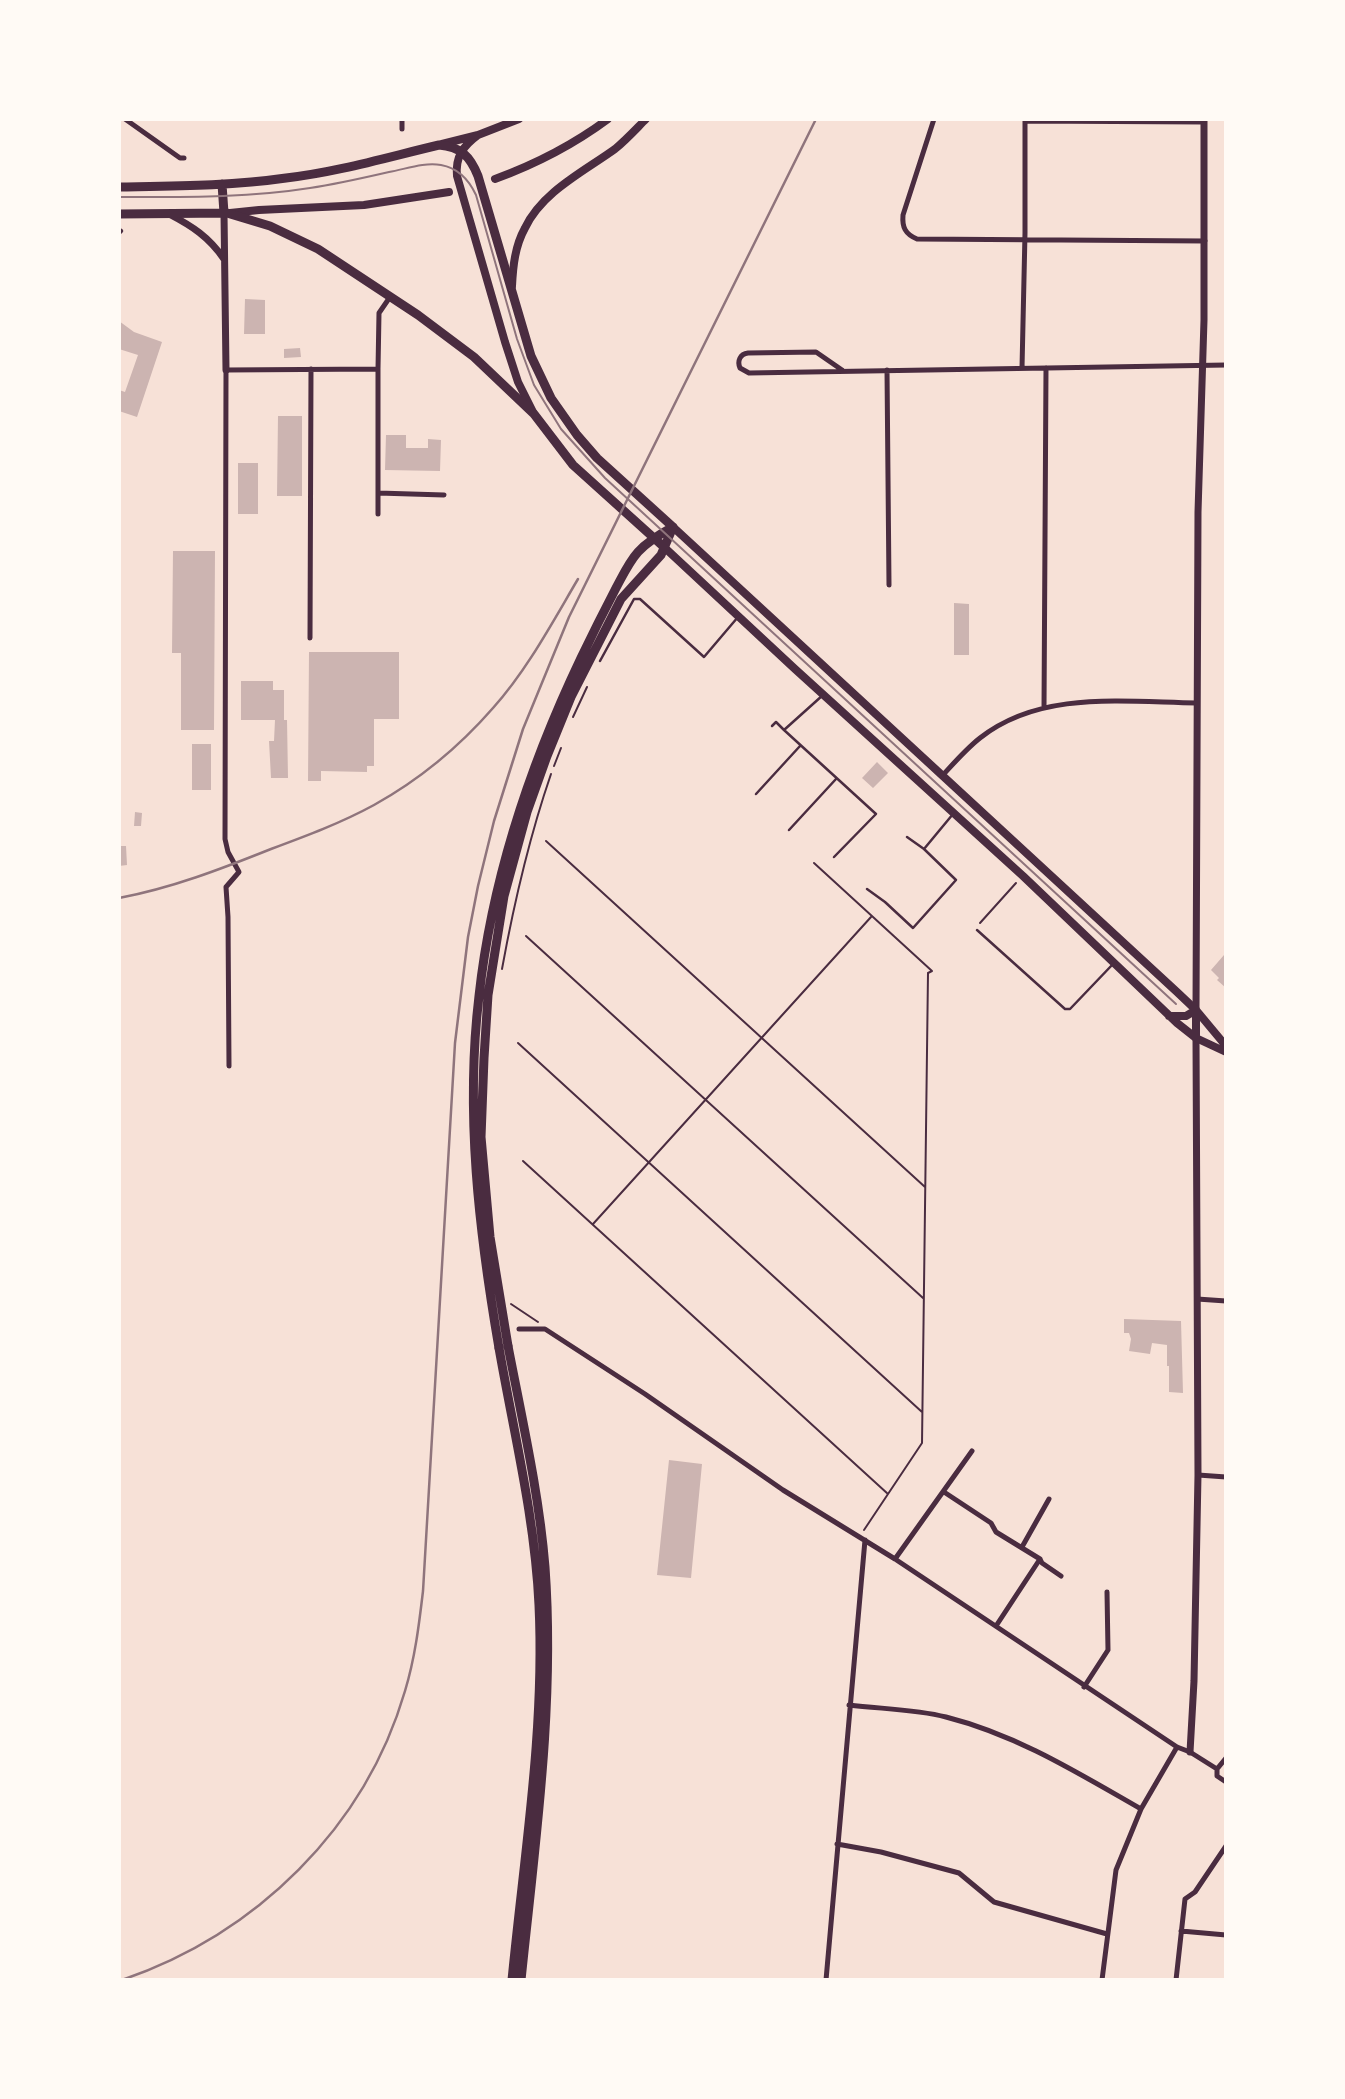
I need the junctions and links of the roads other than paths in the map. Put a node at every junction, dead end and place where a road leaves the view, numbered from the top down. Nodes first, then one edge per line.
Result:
1 (125, 119) edge
2 (402, 119) edge
3 (519, 119) edge
4 (608, 119) edge
5 (646, 119) edge
6 (934, 119) edge
7 (1025, 120) edge
8 (1204, 120) edge
9 (402, 129) dead end
10 (478, 135) junction
11 (439, 145) junction
12 (461, 150) junction
13 (184, 158) dead end
14 (495, 179) dead end
15 (222, 184) junction
16 (119, 187) edge
17 (449, 192) dead end
18 (225, 213) junction
19 (119, 214) edge
20 (169, 214) junction
21 (1024, 239) junction
22 (1205, 241) junction
23 (224, 260) junction
24 (511, 289) junction
25 (390, 297) junction
26 (1203, 364) junction
27 (1226, 365) edge
28 (1022, 368) junction
29 (1046, 368) junction
30 (311, 369) junction
31 (379, 369) junction
32 (226, 370) junction
33 (842, 370) junction
34 (887, 370) junction
35 (534, 414) junction
36 (378, 493) junction
37 (444, 495) dead end
38 (378, 513) dead end
39 (638, 523) junction
40 (673, 527) junction
41 (655, 538) junction
42 (665, 548) junction
43 (639, 551) junction
44 (889, 585) dead end
45 (738, 617) junction
46 (310, 638) dead end
47 (600, 661) dead end
48 (823, 695) junction
49 (1197, 703) junction
50 (1044, 708) junction
51 (772, 726) dead end
52 (784, 730) junction
53 (800, 746) junction
54 (942, 776) junction
55 (836, 779) junction
56 (755, 794) dead end
57 (953, 814) junction
58 (789, 830) dead end
59 (907, 837) dead end
60 (924, 849) junction
61 (834, 857) dead end
62 (867, 889) dead end
63 (977, 930) road end
64 (1112, 964) junction
65 (1196, 1010) junction
66 (1168, 1015) junction
67 (1196, 1038) junction
68 (1226, 1046) edge
69 (1226, 1052) edge
70 (229, 1066) dead end
71 (1197, 1299) junction
72 (1226, 1301) edge
73 (519, 1329) dead end
74 (504, 1347) junction
75 (971, 1451) dead end
76 (1198, 1475) junction
77 (1226, 1477) edge
78 (944, 1492) junction
79 (1049, 1499) dead end
80 (862, 1539) junction
81 (1022, 1547) junction
82 (895, 1559) junction
83 (1040, 1559) junction
84 (1061, 1576) dead end
85 (1107, 1592) dead end
86 (996, 1626) junction
87 (1084, 1687) junction
88 (849, 1705) junction
89 (1177, 1747) junction
90 (1190, 1752) junction
91 (1226, 1758) edge
92 (1217, 1769) junction
93 (1226, 1782) edge
94 (1141, 1809) junction
95 (837, 1844) junction
96 (1226, 1846) edge
97 (1181, 1931) junction
98 (1107, 1934) junction
99 (1226, 1935) edge
100 (512, 1980) edge
101 (521, 1980) edge
102 (826, 1980) edge
103 (1102, 1980) edge
104 (1176, 1980) edge

1 - 13 street
2 - 9 street
3 - 10 main road
4 - 14 main road
5 - 24 main road
6 - 21 street
7 - 8 street
7 - 21 street
8 - 22 street
10 - 11 main road
10 - 12 main road
11 - 12 main road
11 - 15 main road
12 - 24 main road
12 - 35 main road
15 - 16 main road
15 - 18 main road
17 - 18 main road
18 - 20 main road
18 - 23 street
18 - 25 main road
19 - 20 main road
20 - 23 street
21 - 22 street
21 - 28 street
22 - 26 street
23 - 32 street
24 - 40 main road
25 - 31 street
25 - 35 main road
26 - 27 street
26 - 29 street
26 - 49 street
28 - 29 street
28 - 34 street
29 - 50 street
30 - 31 street
30 - 32 street
30 - 46 street
31 - 36 street
32 - 70 street
33 - 33 street
33 - 34 street
34 - 44 street
35 - 39 main road
36 - 37 street
36 - 38 street
39 - 41 main road
39 - 43 main road
40 - 41 main road
40 - 42 main road
40 - 54 main road
41 - 42 main road
41 - 43 main road
42 - 45 main road
42 - 74 main road
43 - 74 main road
45 - 47 lane
45 - 48 main road
48 - 52 lane
48 - 57 main road
49 - 50 street
49 - 65 street
50 - 54 street
51 - 52 lane
52 - 53 lane
53 - 55 lane
53 - 56 lane
54 - 65 main road
55 - 58 lane
55 - 61 lane
57 - 60 lane
57 - 64 main road
59 - 60 lane
60 - 62 lane
63 - 64 lane
64 - 66 main road
65 - 66 main road
65 - 67 main road
65 - 68 main road
66 - 67 main road
67 - 69 main road
67 - 71 street
71 - 72 street
71 - 76 street
73 - 80 street
74 - 100 main road
74 - 101 main road
75 - 78 street
76 - 77 street
76 - 90 street
78 - 81 street
78 - 82 street
79 - 81 street
80 - 82 street
80 - 88 street
81 - 83 street
82 - 86 street
83 - 84 street
83 - 86 street
85 - 87 street
86 - 87 street
87 - 89 street
88 - 94 street
88 - 95 street
89 - 90 street
89 - 94 street
90 - 92 street
91 - 92 street
92 - 93 street
94 - 98 street
95 - 98 street
95 - 102 street
96 - 97 street
97 - 99 street
97 - 104 street
98 - 103 street

